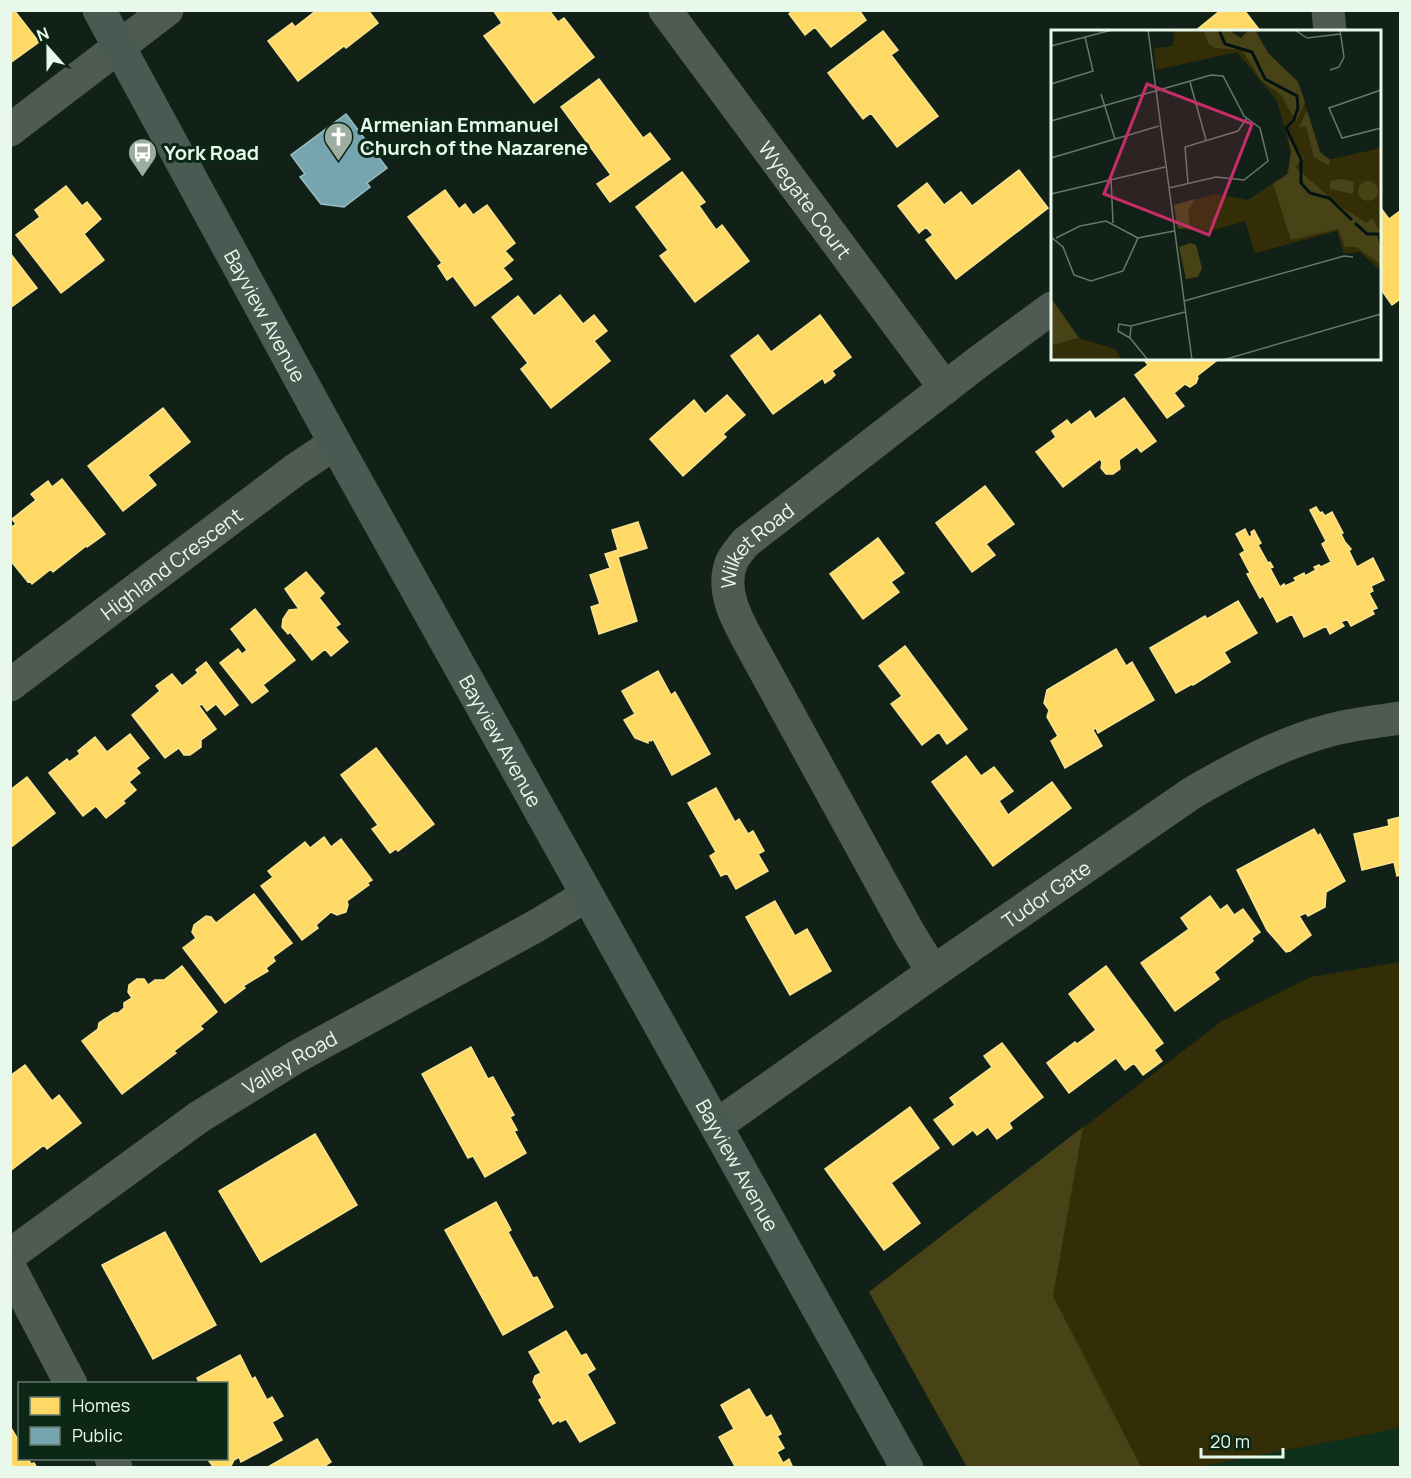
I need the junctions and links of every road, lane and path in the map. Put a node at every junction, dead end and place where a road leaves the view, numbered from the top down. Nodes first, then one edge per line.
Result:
1 (99, 10) edge
2 (167, 10) edge
3 (665, 10) edge
4 (1328, 10) edge
5 (1330, 30) edge
6 (119, 47) junction
7 (10, 130) edge
8 (1051, 309) edge
9 (945, 388) junction
10 (334, 443) junction
11 (10, 685) edge
12 (1401, 718) edge
13 (587, 895) junction
14 (933, 972) junction
15 (717, 1125) junction
16 (10, 1255) edge
17 (10, 1268) edge
18 (70, 1382) edge
19 (907, 1467) edge

1 - 6 main road, Bayview Avenue
2 - 6 street
3 - 9 street, Wyegate Court
4 - 5 street
6 - 7 street
6 - 10 main road, Bayview Avenue
8 - 9 street, Wilket Road
9 - 14 street, Wilket Road
10 - 11 street, Highland Crescent
10 - 13 main road, Bayview Avenue
12 - 14 street, Tudor Gate
13 - 15 main road, Bayview Avenue
13 - 16 street, Valley Road
14 - 15 street, Tudor Gate
15 - 19 main road, Bayview Avenue
17 - 18 street

